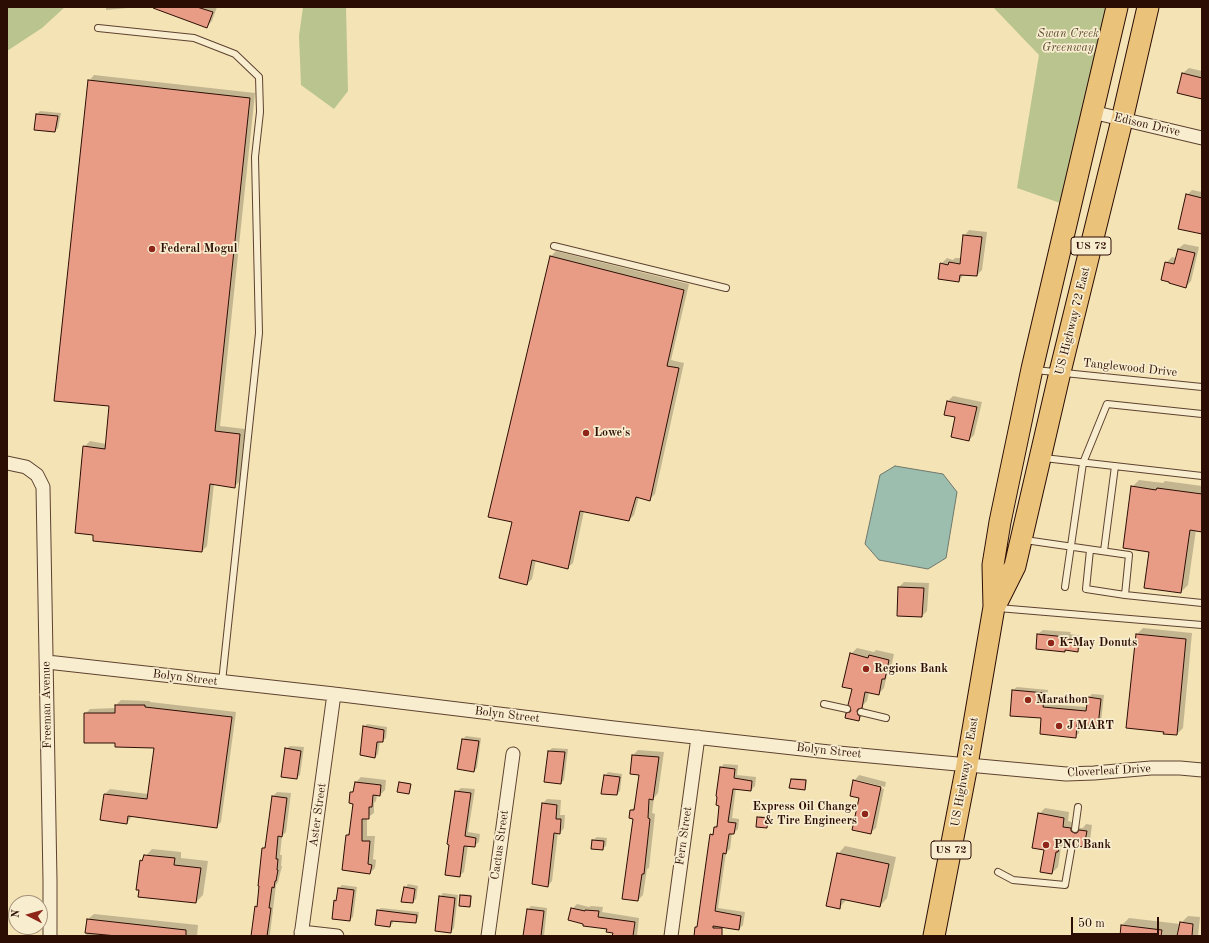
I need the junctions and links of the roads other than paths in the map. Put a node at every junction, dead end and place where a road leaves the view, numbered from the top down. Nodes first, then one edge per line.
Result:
1 (1117, 7) edge
2 (1148, 7) edge
3 (98, 28) dead end
4 (1092, 112) junction
5 (1122, 120) junction
6 (1202, 138) edge
7 (554, 246) dead end
8 (726, 288) dead end
9 (1032, 369) junction
10 (1060, 372) junction
11 (1202, 387) edge
12 (1202, 414) edge
13 (1041, 458) junction
14 (7, 462) edge
15 (1083, 463) junction
16 (1114, 466) junction
17 (1202, 476) edge
18 (1022, 479) junction
19 (1022, 539) junction
20 (1071, 546) junction
21 (1090, 550) junction
22 (1104, 551) junction
23 (1065, 587) dead end
24 (1125, 594) junction
25 (1202, 603) edge
26 (994, 608) junction
27 (1202, 625) edge
28 (46, 662) junction
29 (222, 682) junction
30 (334, 694) junction
31 (824, 704) dead end
32 (847, 709) dead end
33 (861, 712) dead end
34 (886, 718) dead end
35 (698, 737) junction
36 (513, 754) dead end
37 (967, 765) junction
38 (1202, 770) edge
39 (1078, 807) dead end
40 (1075, 829) dead end
41 (1072, 845) dead end
42 (998, 872) dead end
43 (301, 934) edge
44 (50, 936) edge
45 (338, 936) edge
46 (488, 936) edge
47 (671, 936) edge
48 (934, 936) edge

1 - 4 highway, US Highway 72 East / US 72
2 - 5 highway, US Highway 72 East / US 72
3 - 29 lane
4 - 5 street, Edison Drive
4 - 9 highway, US Highway 72 East / US 72
5 - 6 street, Edison Drive
5 - 10 highway, US Highway 72 East / US 72
7 - 8 lane
9 - 10 lane, Tanglewood Drive
9 - 18 highway, US Highway 72 East / US 72
10 - 11 lane, Tanglewood Drive
10 - 13 highway, US Highway 72 East / US 72
12 - 15 lane
13 - 15 lane
13 - 18 highway, US Highway 72 East / US 72
14 - 28 street, Freeman Avenue
15 - 16 lane
15 - 20 lane
16 - 17 lane
16 - 22 lane
18 - 19 highway, US Highway 72 East / US 72
18 - 26 highway, US Highway 72 East / US 72
19 - 20 lane
19 - 26 highway, US Highway 72 East / US 72
20 - 21 lane
20 - 23 lane
21 - 22 lane
21 - 24 lane
22 - 24 lane
24 - 25 lane
26 - 27 lane
26 - 37 highway, US Highway 72 East / US 72
28 - 29 street, Bolyn Street
28 - 44 street, Freeman Avenue
29 - 30 street, Bolyn Street
30 - 35 street, Bolyn Street
30 - 43 street, Aster Street
31 - 32 lane
33 - 34 lane
35 - 37 street, Bolyn Street
35 - 47 street, Fern Street
36 - 46 street, Cactus Street
37 - 38 street, Cloverleaf Drive
37 - 48 highway, US Highway 72 East / US 72
39 - 40 lane
41 - 42 lane
43 - 45 street

